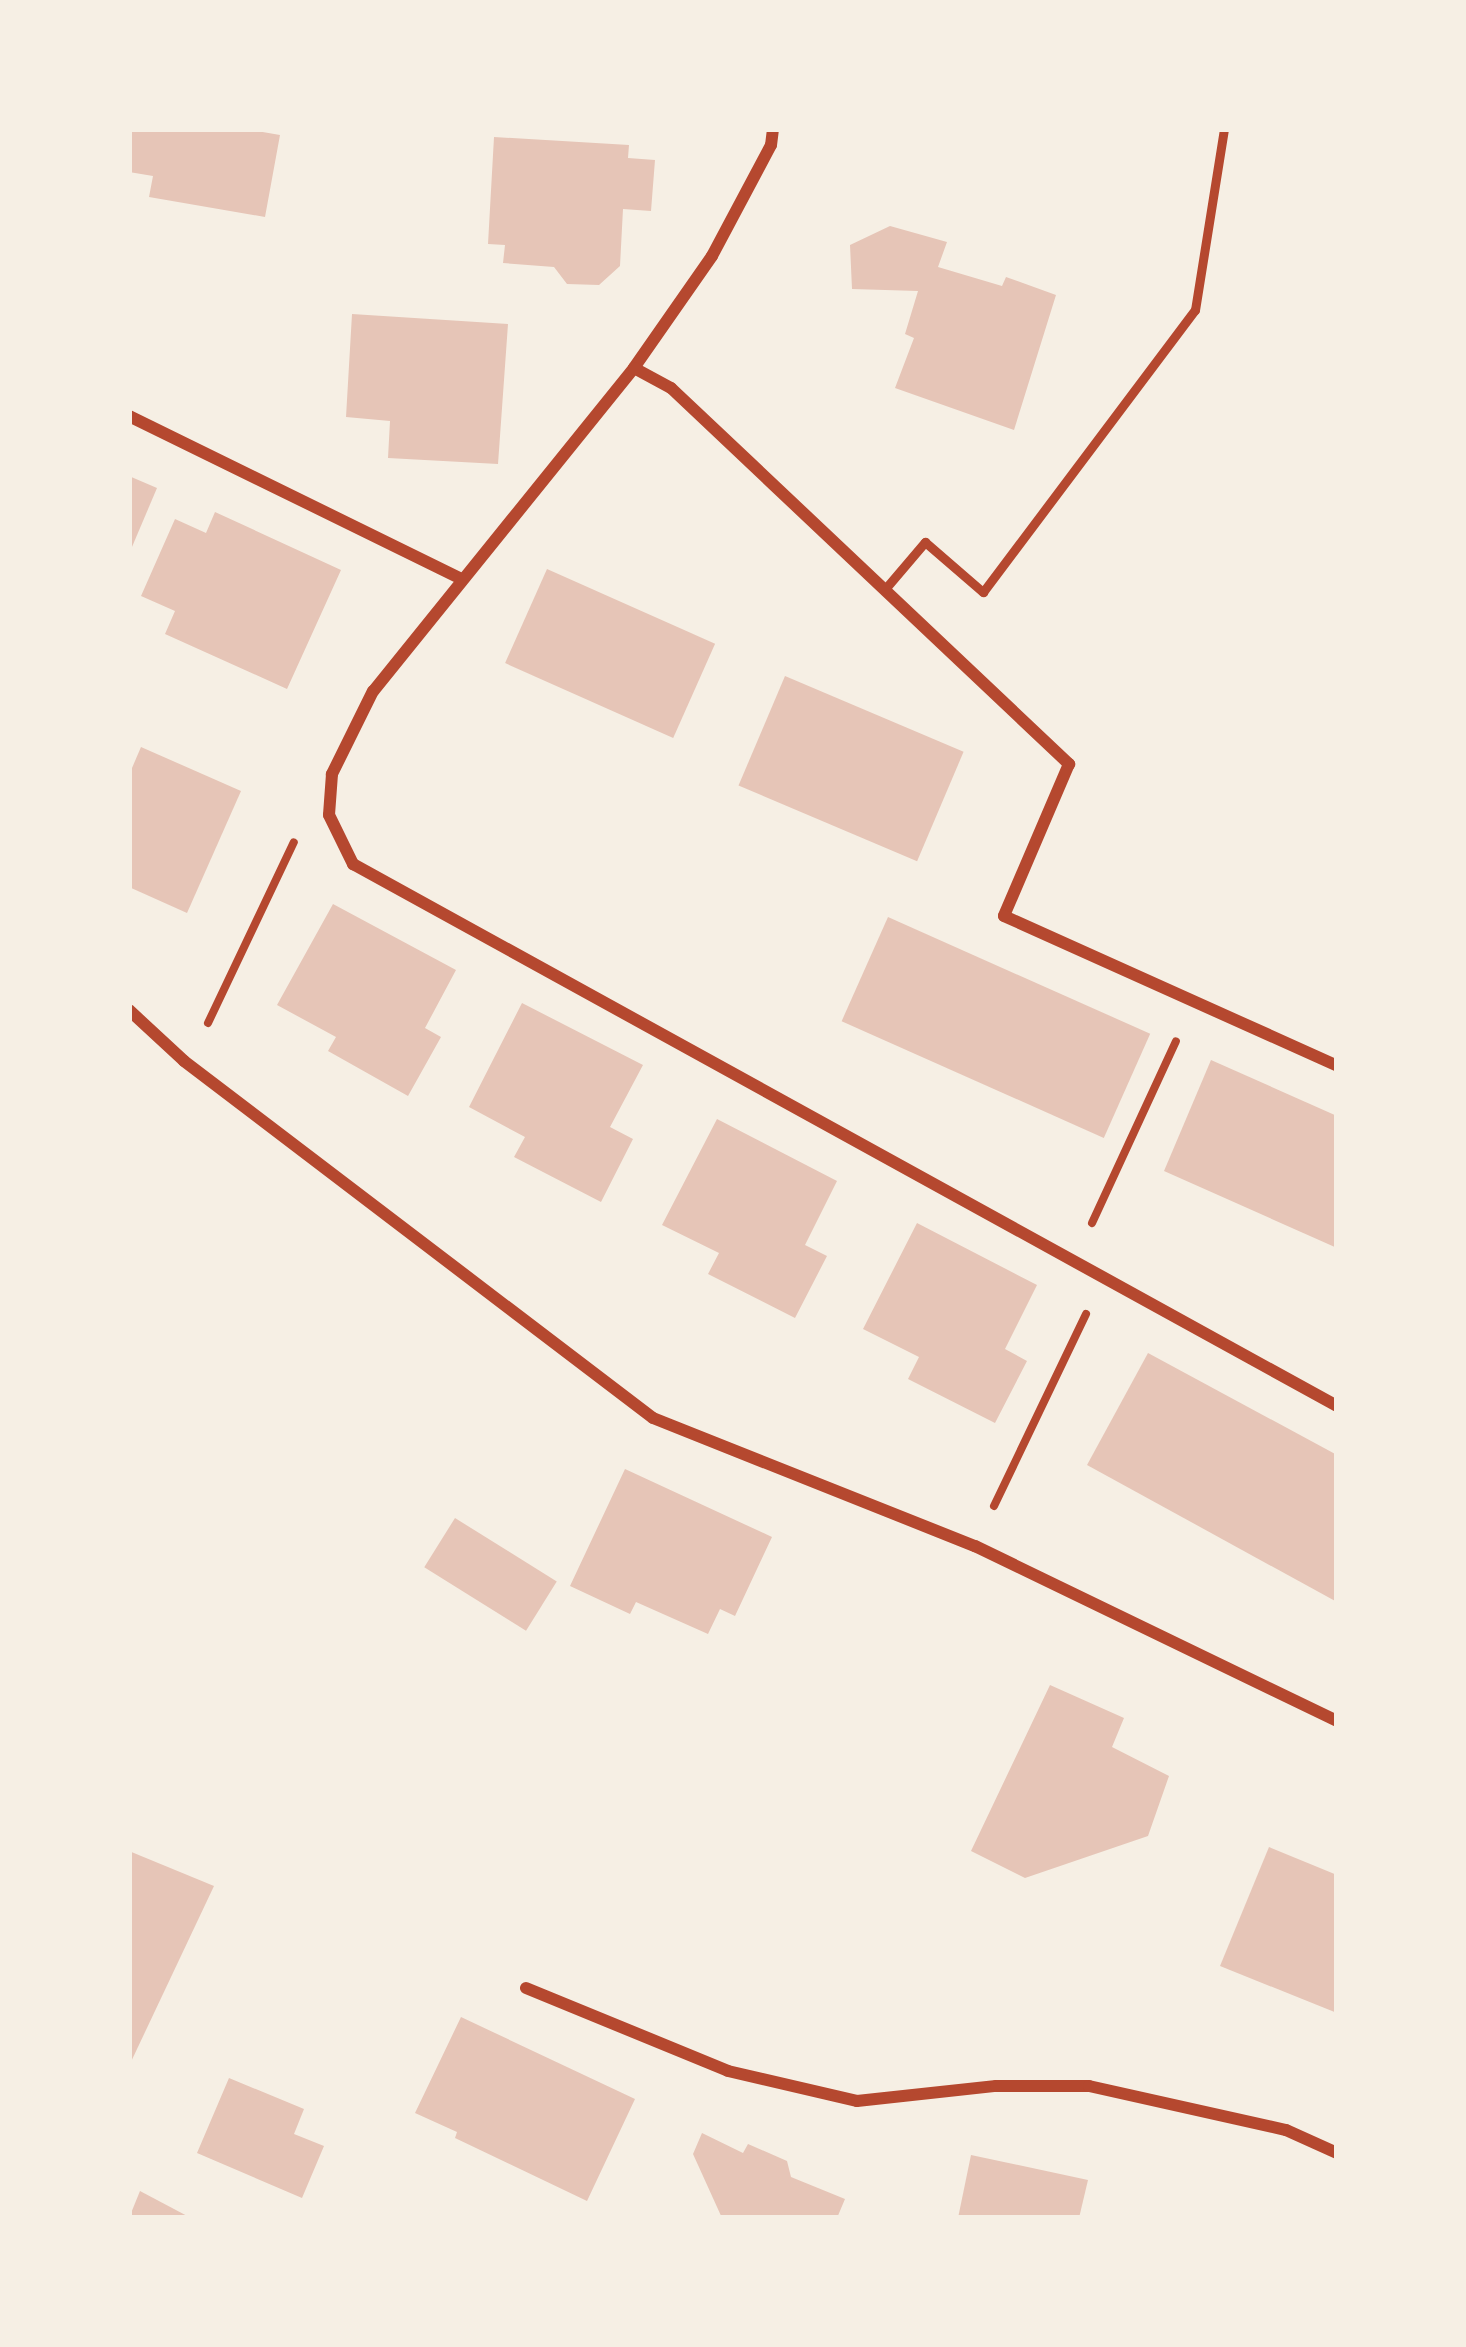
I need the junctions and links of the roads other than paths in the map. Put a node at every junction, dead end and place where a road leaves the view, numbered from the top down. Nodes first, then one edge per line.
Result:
1 (773, 129) edge
2 (1224, 129) edge
3 (634, 368) junction
4 (129, 416) edge
5 (460, 579) junction
6 (885, 590) junction
7 (129, 1010) edge
8 (1337, 1066) edge
9 (1337, 1406) edge
10 (1337, 1721) edge
11 (526, 1988) dead end
12 (1337, 2153) edge

1 - 3 street
2 - 6 lane
3 - 5 street
3 - 6 street
4 - 5 street
5 - 9 street
6 - 8 street
7 - 10 street
11 - 12 street

